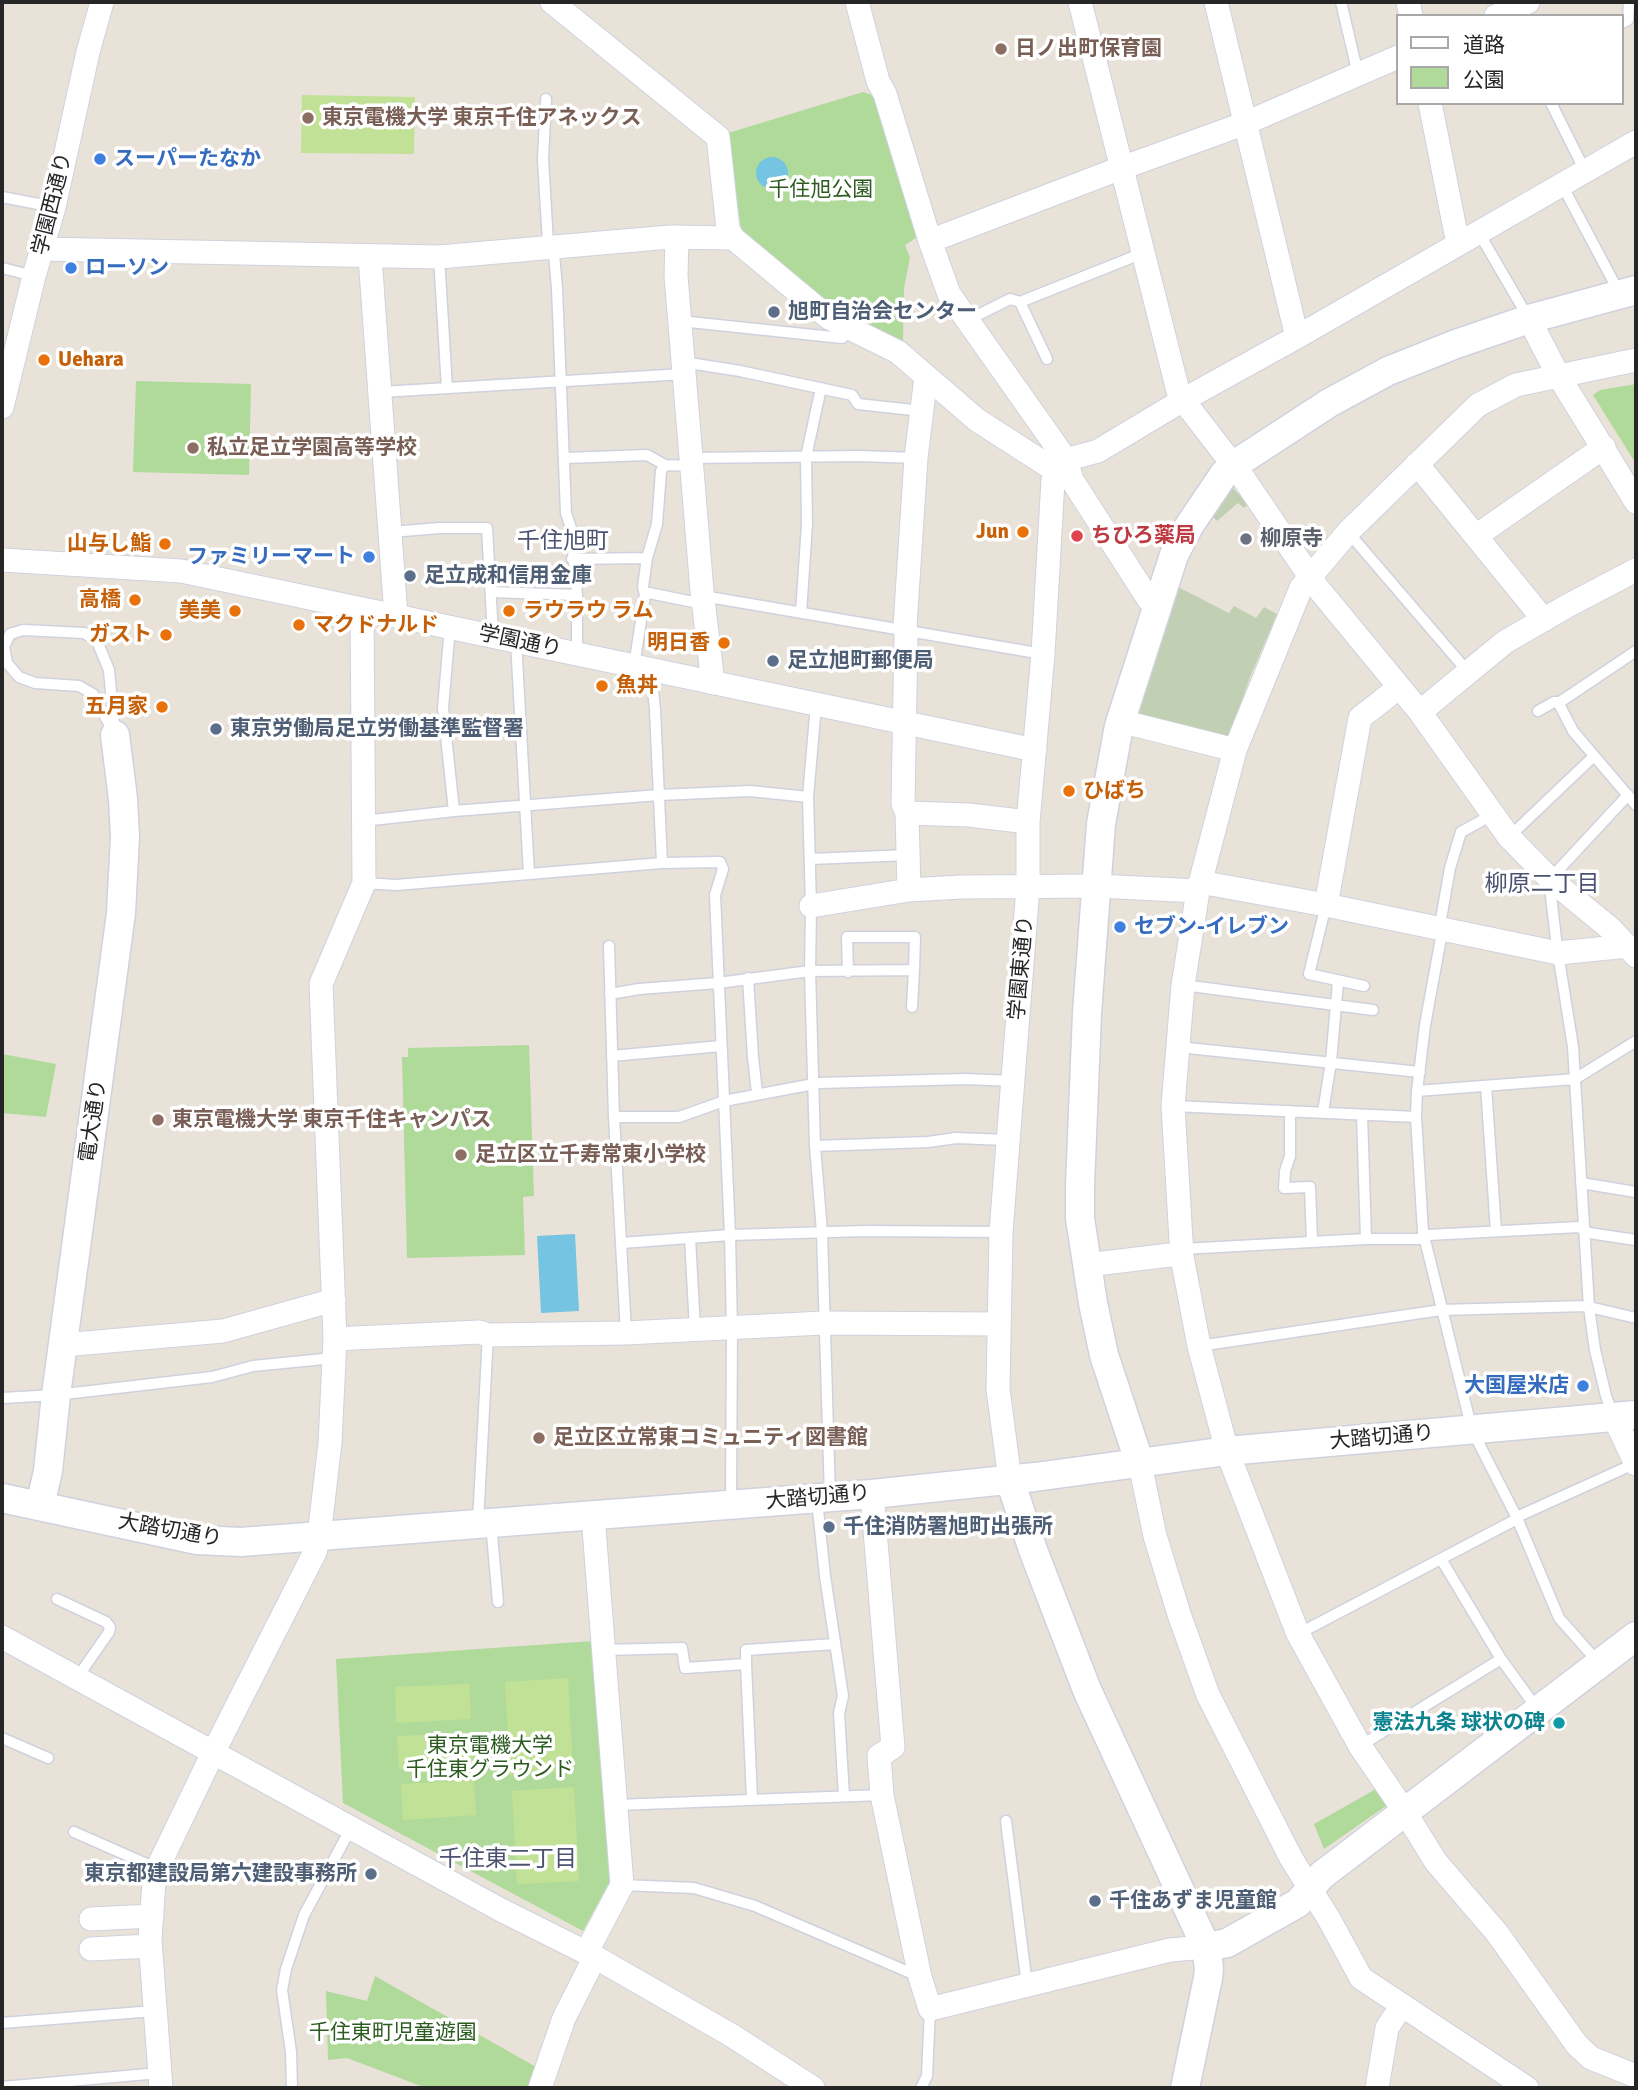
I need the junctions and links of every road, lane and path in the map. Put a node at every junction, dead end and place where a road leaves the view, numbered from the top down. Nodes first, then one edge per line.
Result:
1 (102, 2) edge
2 (552, 2) edge
3 (857, 2) edge
4 (1080, 2) edge
5 (1216, 2) edge
6 (1341, 2) edge
7 (1528, 2) edge
8 (1629, 2) edge
9 (1504, 14) edge
10 (1624, 22) edge
11 (1396, 58) edge
12 (1359, 75) junction
13 (546, 99) dead end
14 (1430, 105) edge
15 (1552, 105) edge
16 (1246, 123) junction
17 (1636, 142) edge
18 (1122, 168) junction
19 (1585, 171) junction
20 (1562, 185) junction
21 (2, 197) edge
22 (54, 207) junction
23 (677, 237) junction
24 (1470, 237) junction
25 (733, 238) junction
26 (930, 241) junction
27 (551, 248) junction
28 (43, 249) junction
29 (1143, 253) junction
30 (370, 257) junction
31 (439, 257) junction
32 (2, 268) edge
33 (34, 276) junction
34 (1628, 292) edge
35 (1020, 302) junction
36 (1529, 318) junction
37 (680, 321) junction
38 (967, 321) junction
39 (852, 329) junction
40 (1297, 337) junction
41 (1047, 359) dead end
42 (1636, 360) edge
43 (684, 368) junction
44 (1558, 374) junction
45 (926, 377) junction
46 (562, 381) junction
47 (447, 388) junction
48 (821, 388) junction
49 (381, 392) junction
50 (1182, 400) junction
51 (2, 407) edge
52 (922, 411) junction
53 (1604, 447) junction
54 (806, 457) junction
55 (565, 458) junction
56 (916, 458) junction
57 (1066, 460) junction
58 (692, 462) junction
59 (1417, 464) junction
60 (665, 465) junction
61 (1234, 465) junction
62 (1636, 502) edge
63 (391, 532) junction
64 (1348, 532) junction
65 (1476, 536) junction
66 (647, 558) junction
67 (2, 559) edge
68 (572, 559) junction
69 (1636, 570) edge
70 (1310, 575) junction
71 (491, 592) junction
72 (577, 595) junction
73 (645, 595) junction
74 (704, 600) junction
75 (1157, 603) junction
76 (362, 610) junction
77 (801, 613) junction
78 (396, 616) junction
79 (1544, 620) junction
80 (450, 627) junction
81 (906, 631) junction
82 (493, 636) junction
83 (516, 640) junction
84 (1636, 651) edge
85 (577, 654) junction
86 (1043, 654) junction
87 (642, 668) junction
88 (1468, 672) junction
89 (713, 683) junction
90 (1398, 688) junction
91 (1558, 702) junction
92 (816, 705) junction
93 (1538, 711) dead end
94 (1420, 712) junction
95 (1120, 721) junction
96 (905, 723) junction
97 (115, 735) junction
98 (1035, 750) junction
99 (1235, 750) junction
100 (1594, 756) junction
101 (659, 795) junction
102 (1628, 795) junction
103 (808, 797) junction
104 (1636, 805) edge
105 (526, 806) junction
106 (454, 811) junction
107 (907, 813) junction
108 (1492, 816) junction
109 (363, 821) junction
110 (1028, 822) junction
111 (1509, 836) junction
112 (908, 855) junction
113 (810, 859) junction
114 (662, 863) junction
115 (529, 874) junction
116 (1550, 879) junction
117 (364, 884) junction
118 (1097, 886) junction
119 (1028, 887) junction
120 (1199, 887) junction
121 (909, 890) junction
122 (1326, 905) junction
123 (811, 906) junction
124 (1441, 928) junction
125 (609, 946) dead end
126 (1632, 951) edge
127 (1558, 953) junction
128 (914, 970) junction
129 (810, 971) junction
130 (848, 972) junction
131 (748, 978) junction
132 (1338, 982) junction
133 (718, 983) junction
134 (1183, 985) junction
135 (1364, 986) dead end
136 (610, 994) junction
137 (912, 1007) dead end
138 (1336, 1007) junction
139 (1373, 1010) dead end
140 (1636, 1041) edge
141 (721, 1046) junction
142 (1178, 1046) junction
143 (612, 1056) junction
144 (1331, 1062) junction
145 (1420, 1072) junction
146 (1575, 1079) junction
147 (1013, 1081) junction
148 (813, 1084) junction
149 (1486, 1086) junction
150 (1417, 1091) junction
151 (757, 1093) junction
152 (724, 1101) junction
153 (1173, 1106) junction
154 (1290, 1111) junction
155 (1323, 1112) junction
156 (1363, 1115) junction
157 (614, 1117) junction
158 (1416, 1117) junction
159 (1007, 1140) junction
160 (815, 1146) junction
161 (1580, 1183) junction
162 (1636, 1192) edge
163 (1583, 1229) junction
164 (1496, 1231) junction
165 (822, 1232) junction
166 (1001, 1232) junction
167 (730, 1235) junction
168 (1425, 1237) junction
169 (690, 1238) junction
170 (1366, 1239) junction
171 (1636, 1240) edge
172 (1312, 1241) junction
173 (621, 1243) junction
174 (1182, 1253) junction
175 (1087, 1265) junction
176 (334, 1300) junction
177 (1589, 1307) junction
178 (1441, 1310) junction
179 (1636, 1318) edge
180 (823, 1323) junction
181 (999, 1324) junction
182 (732, 1328) junction
183 (695, 1329) junction
184 (626, 1333) junction
185 (488, 1335) junction
186 (63, 1345) junction
187 (1199, 1346) junction
188 (335, 1348) junction
189 (55, 1395) junction
190 (2, 1398) edge
191 (1625, 1416) edge
192 (1472, 1430) junction
193 (1227, 1451) junction
194 (1140, 1464) junction
195 (1636, 1464) edge
196 (1010, 1480) junction
197 (872, 1494) junction
198 (2, 1498) edge
199 (823, 1498) junction
200 (40, 1506) junction
201 (731, 1506) junction
202 (593, 1516) junction
203 (1517, 1518) junction
204 (485, 1524) junction
205 (319, 1536) junction
206 (1441, 1559) junction
207 (58, 1600) dead end
208 (498, 1602) dead end
209 (1298, 1634) junction
210 (1636, 1636) edge
211 (2, 1637) edge
212 (835, 1644) junction
213 (604, 1650) junction
214 (1500, 1658) junction
215 (746, 1664) junction
216 (1599, 1664) junction
217 (77, 1678) junction
218 (1538, 1710) junction
219 (2, 1738) edge
220 (1360, 1746) junction
221 (213, 1753) junction
222 (48, 1758) dead end
223 (882, 1795) junction
224 (844, 1796) junction
225 (752, 1800) junction
226 (616, 1805) junction
227 (1405, 1812) junction
228 (1006, 1821) dead end
229 (351, 1828) junction
230 (74, 1832) dead end
231 (158, 1869) junction
232 (622, 1885) junction
233 (1310, 1888) junction
234 (152, 1916) junction
235 (91, 1919) dead end
236 (150, 1946) junction
237 (1206, 1947) junction
238 (91, 1949) dead end
239 (591, 1955) junction
240 (920, 1977) junction
241 (1027, 1985) junction
242 (1402, 2005) junction
243 (930, 2009) junction
244 (154, 2011) junction
245 (2, 2023) edge
246 (1636, 2077) edge
247 (160, 2081) edge
248 (2, 2087) edge
249 (292, 2088) edge
250 (540, 2088) edge
251 (813, 2088) edge
252 (921, 2088) edge
253 (1185, 2088) edge
254 (1377, 2088) edge
255 (1527, 2088) edge

1 - 22 street, 学園西通り
2 - 25 street
3 - 26 street
4 - 18 street
5 - 16 street
6 - 12 lane
7 - 9 street
8 - 10 lane
11 - 12 street
12 - 16 street
13 - 27 lane
14 - 24 street
15 - 19 lane
16 - 18 street
16 - 40 street
17 - 19 street
18 - 26 street
18 - 29 street
19 - 20 street
20 - 24 street
20 - 34 lane
21 - 22 lane
22 - 28 street, 学園西通り
23 - 25 street
23 - 27 street
23 - 37 street
24 - 36 lane
24 - 40 street
25 - 39 street
26 - 38 street
27 - 31 street
27 - 46 lane
28 - 30 street
28 - 33 street, 学園西通り
29 - 35 lane
29 - 50 street
30 - 31 street
30 - 49 street
31 - 47 lane
32 - 33 lane
33 - 51 street, 学園西通り
34 - 36 street
35 - 38 lane
35 - 41 lane
36 - 44 street
36 - 61 street
37 - 39 lane
37 - 43 street
38 - 57 street
39 - 45 street
40 - 50 street
42 - 44 street
43 - 46 lane
43 - 48 lane
43 - 58 street
44 - 53 street
44 - 59 street
45 - 52 street
45 - 57 street
46 - 47 lane
46 - 55 lane
47 - 49 lane
48 - 52 lane
48 - 54 lane
49 - 63 street
50 - 57 street
50 - 61 street
52 - 56 street
53 - 62 street
53 - 65 street
54 - 56 lane
54 - 58 lane
54 - 77 lane
55 - 60 lane
55 - 68 lane
56 - 81 street
57 - 75 street
57 - 86 street, 学園東通り
58 - 60 lane
58 - 74 street
59 - 64 street
59 - 65 street
60 - 66 lane
61 - 70 street
61 - 75 street
63 - 71 lane
63 - 78 street
64 - 70 street
64 - 88 lane
65 - 79 street
66 - 68 lane
66 - 73 lane
67 - 76 street, 学園通り
68 - 72 lane
69 - 79 street
70 - 90 street
70 - 99 street
71 - 72 lane
71 - 82 lane
72 - 85 lane
73 - 74 lane
73 - 87 lane
74 - 77 lane
74 - 89 street
75 - 95 street
76 - 78 street, 学園通り
76 - 109 street
77 - 81 lane
78 - 80 street, 学園通り
79 - 88 street
80 - 82 street, 学園通り
80 - 106 lane
81 - 86 lane
81 - 96 street
82 - 83 street, 学園通り
83 - 85 street, 学園通り
83 - 105 lane
84 - 91 lane
85 - 87 street, 学園通り
86 - 98 street, 学園東通り
87 - 89 street, 学園通り
87 - 101 lane
88 - 94 street
89 - 92 street, 学園通り
90 - 94 street
90 - 122 street
91 - 93 lane
91 - 100 lane
92 - 96 street, 学園通り
92 - 103 lane
94 - 108 street
95 - 99 street
95 - 118 street
96 - 98 street, 学園通り
96 - 107 street
97 - 97 lane
97 - 186 street, 電大通り
98 - 110 street, 学園東通り
99 - 120 street
100 - 102 lane
100 - 111 lane
101 - 103 lane
101 - 105 lane
101 - 114 lane
102 - 104 lane
102 - 116 lane
103 - 113 lane
105 - 106 lane
105 - 115 lane
106 - 109 lane
107 - 110 street
107 - 112 street
108 - 111 street
108 - 124 lane
109 - 117 street
110 - 119 street, 学園東通り
111 - 116 street
112 - 113 lane
112 - 121 street
113 - 123 lane
114 - 115 lane
114 - 133 lane
115 - 117 lane
116 - 126 street
116 - 127 lane
117 - 176 street
118 - 119 street
118 - 120 street
118 - 175 street
119 - 121 street
119 - 147 street, 学園東通り
120 - 122 street
120 - 134 street
121 - 123 street
122 - 124 street
122 - 132 lane
123 - 129 lane
124 - 127 street
124 - 145 lane
125 - 136 lane
126 - 127 street
127 - 146 lane
128 - 130 lane
128 - 130 lane
128 - 137 lane
129 - 130 lane
129 - 131 lane
129 - 148 lane
131 - 133 lane
131 - 151 lane
132 - 135 lane
132 - 138 lane
133 - 136 lane
133 - 141 lane
134 - 138 lane
134 - 142 street
136 - 143 lane
138 - 139 lane
138 - 144 lane
140 - 146 lane
141 - 143 lane
141 - 152 lane
142 - 144 lane
142 - 153 street
143 - 157 lane
144 - 145 lane
144 - 155 lane
145 - 150 lane
146 - 149 lane
146 - 161 lane
147 - 148 lane
147 - 159 street, 学園東通り
148 - 151 lane
148 - 160 lane
149 - 150 lane
149 - 164 lane
150 - 158 lane
151 - 152 lane
152 - 157 lane
152 - 167 lane
153 - 154 lane
153 - 174 street
154 - 155 lane
154 - 172 lane
155 - 156 lane
156 - 158 lane
156 - 170 lane
157 - 173 lane
158 - 168 lane
159 - 160 lane
159 - 166 street, 学園東通り
160 - 165 lane
161 - 162 lane
161 - 163 lane
163 - 164 lane
163 - 171 lane
163 - 177 lane
164 - 168 lane
165 - 166 lane
165 - 167 lane
165 - 180 lane
166 - 181 street, 学園東通り
167 - 169 lane
167 - 182 lane
168 - 170 lane
168 - 178 lane
169 - 173 lane
169 - 183 lane
170 - 172 lane
172 - 174 lane
173 - 184 lane
174 - 175 street
174 - 187 street
175 - 194 street
176 - 186 street
176 - 188 street
177 - 178 lane
177 - 179 lane
177 - 191 lane
178 - 187 lane
178 - 192 lane
180 - 181 street
180 - 182 street
180 - 199 lane
181 - 196 street, 学園東通り
182 - 183 street
182 - 201 lane
183 - 184 street
184 - 185 street
185 - 188 street
185 - 204 lane
186 - 189 street, 電大通り
187 - 193 street
188 - 189 lane
188 - 205 street
189 - 190 lane
189 - 200 street, 電大通り
191 - 192 street, 大踏切通り
191 - 195 street
192 - 193 street, 大踏切通り
192 - 203 lane
193 - 194 street, 大踏切通り
193 - 209 street
194 - 196 street, 大踏切通り
194 - 233 street
195 - 203 lane
196 - 197 street, 大踏切通り
196 - 237 street
197 - 199 street, 大踏切通り
197 - 223 street
198 - 200 street, 大踏切通り
199 - 201 street, 大踏切通り
199 - 212 lane
200 - 205 street, 大踏切通り
201 - 202 street, 大踏切通り
202 - 204 street, 大踏切通り
202 - 213 street
203 - 206 lane
203 - 216 lane
204 - 205 street, 大踏切通り
204 - 208 lane
205 - 221 street
206 - 209 lane
206 - 214 lane
207 - 217 lane
209 - 220 street
210 - 216 street
211 - 217 street
212 - 215 lane
212 - 224 lane
213 - 215 lane
213 - 226 street
214 - 218 lane
214 - 220 lane
215 - 225 lane
216 - 218 street
217 - 221 street
218 - 227 street
219 - 222 lane
220 - 227 street
221 - 229 street
221 - 231 street
223 - 224 lane
223 - 240 street
224 - 225 lane
225 - 226 lane
226 - 232 street
227 - 233 street
227 - 246 street
228 - 241 lane
229 - 239 street
229 - 249 lane
230 - 231 lane
231 - 234 street
232 - 239 street
232 - 240 lane
233 - 237 street
233 - 242 street
234 - 235 street
234 - 236 street
236 - 238 street
236 - 244 street
237 - 241 street
237 - 253 street
239 - 250 street
239 - 251 street
240 - 243 street
241 - 243 street
242 - 254 street
242 - 255 street
243 - 252 lane
244 - 245 lane
244 - 247 street
247 - 248 lane

